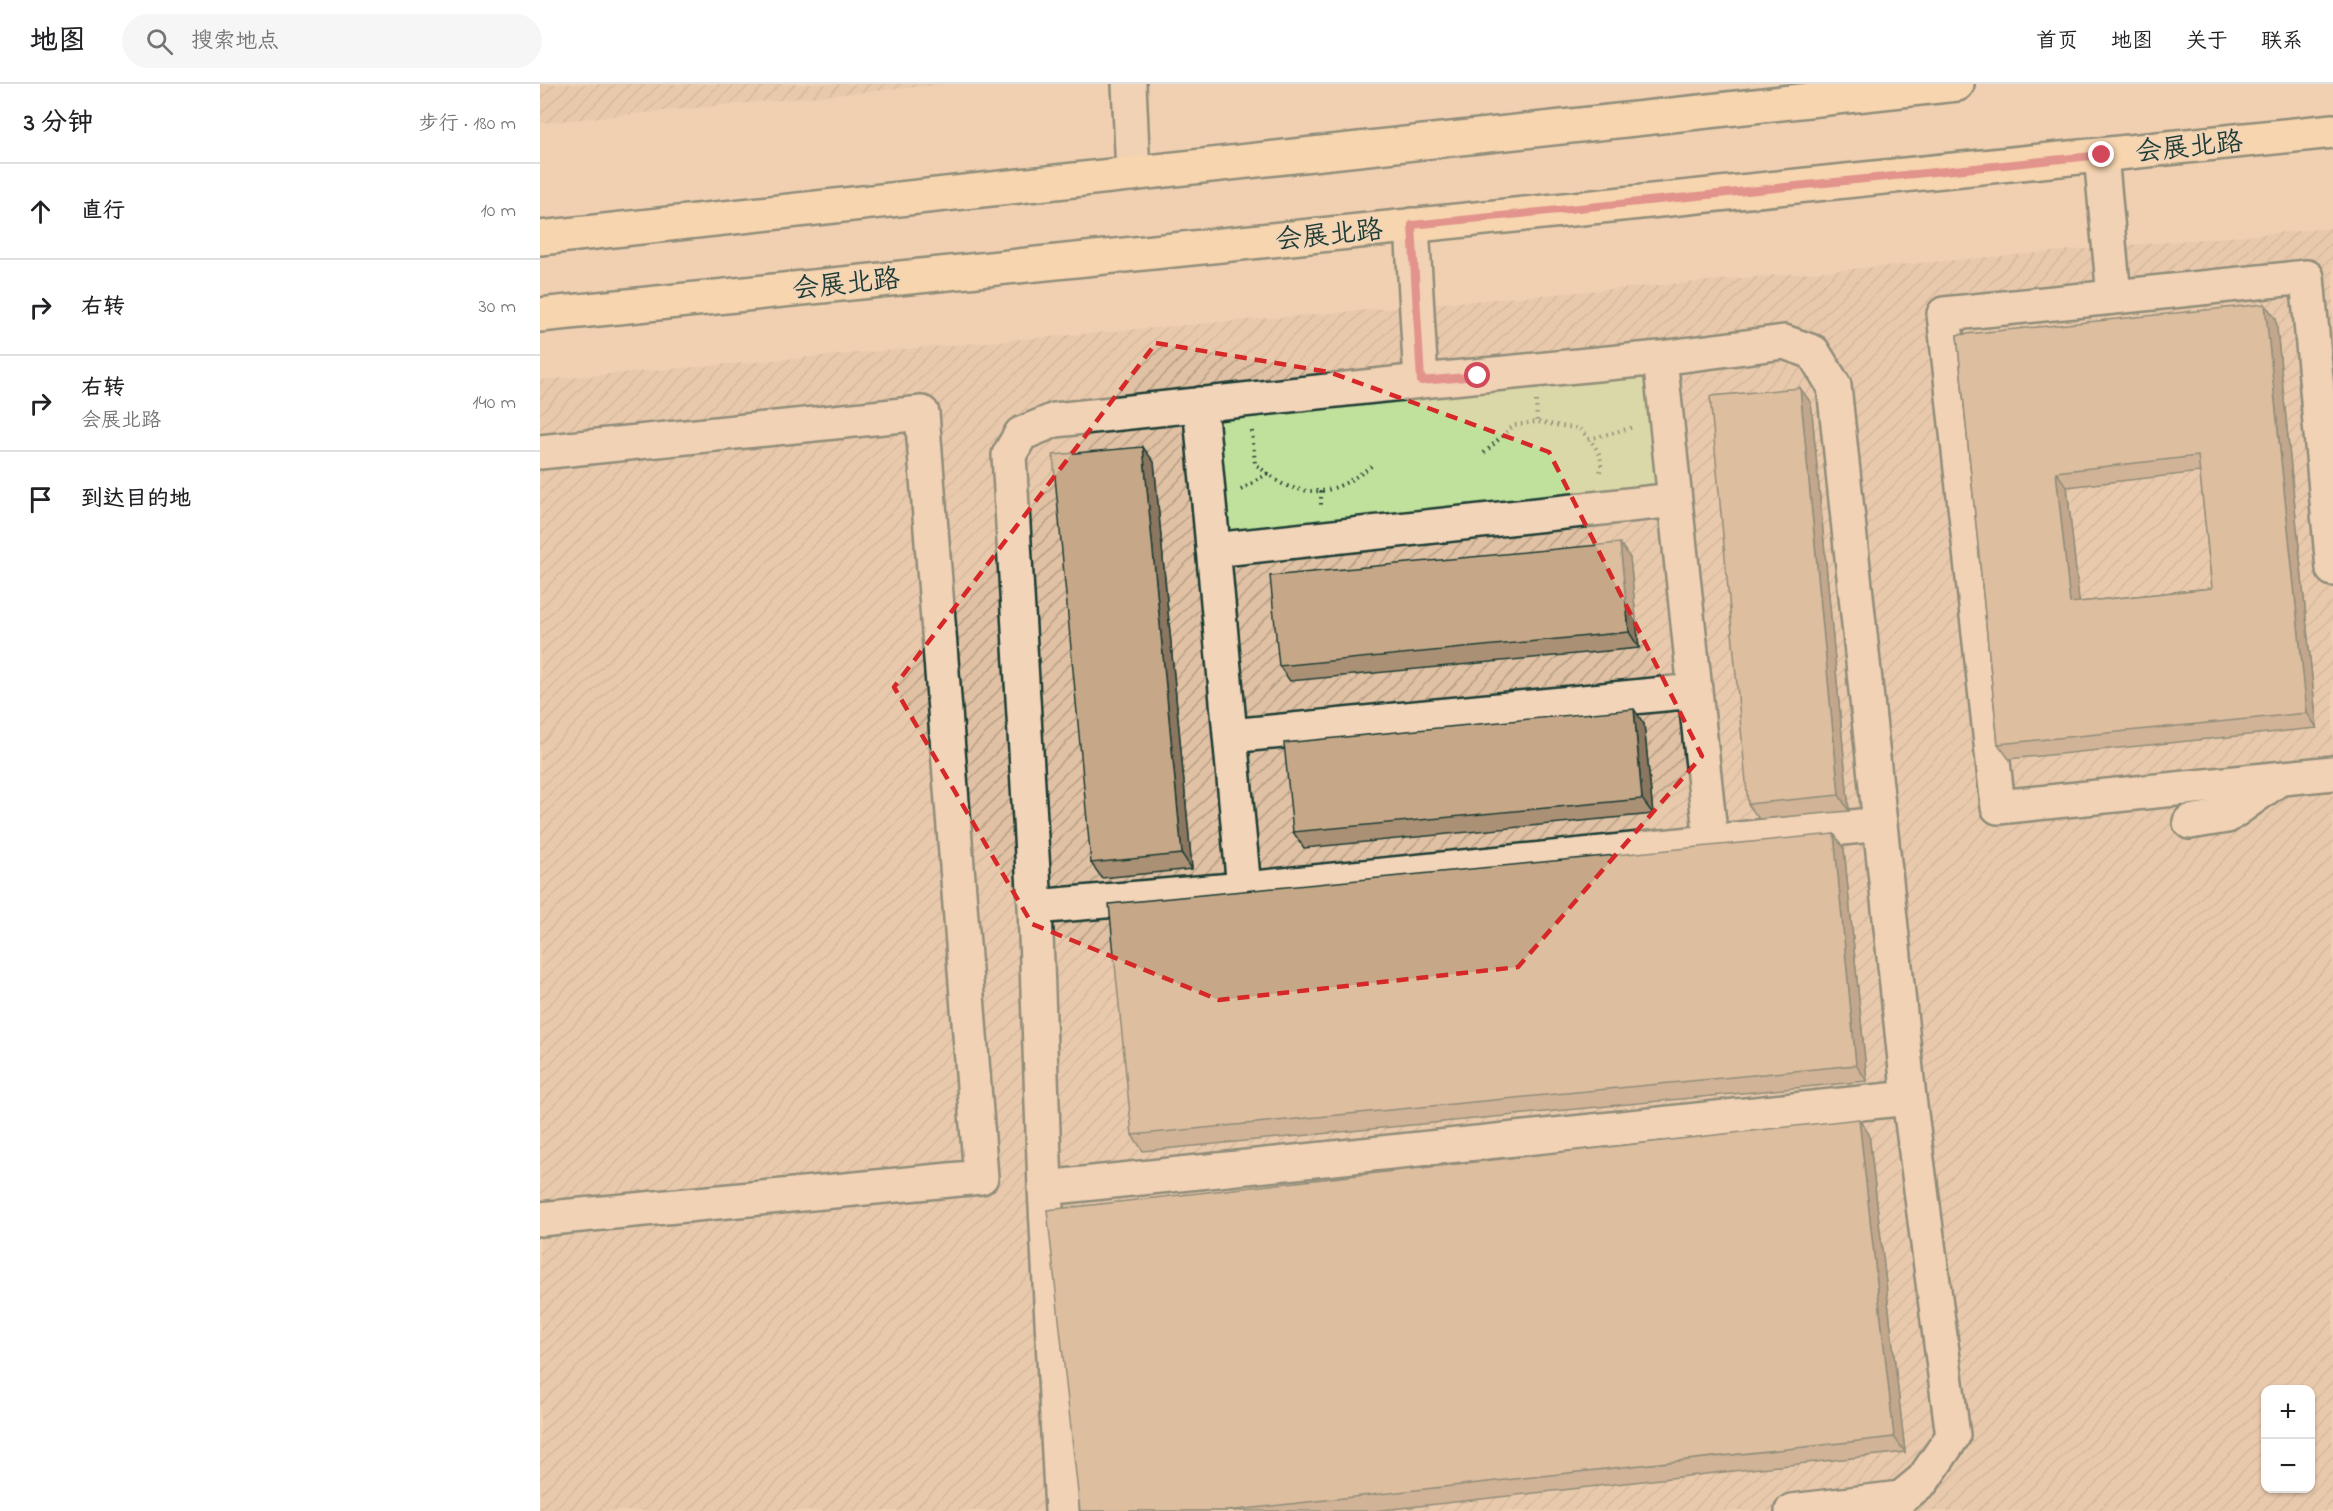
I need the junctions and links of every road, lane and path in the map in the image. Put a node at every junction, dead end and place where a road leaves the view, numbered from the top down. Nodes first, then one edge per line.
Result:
1 (1130, 84) edge
2 (1957, 84) edge
3 (2333, 131) edge
4 (2102, 155) junction
5 (1133, 174) junction
6 (1412, 225) junction
7 (540, 238) edge
8 (2114, 297) junction
9 (540, 315) edge
10 (1660, 358) junction
11 (1421, 381) junction
12 (1266, 398) junction
13 (1665, 399) junction
14 (1200, 404) junction
15 (1589, 439) junction
16 (540, 452) edge
17 (1484, 453) dead end
18 (1374, 464) dead end
19 (1675, 500) junction
20 (1568, 511) junction
21 (1213, 549) junction
22 (2333, 569) edge
23 (1695, 691) junction
24 (1230, 736) junction
25 (2333, 773) edge
26 (2280, 778) junction
27 (2190, 822) dead end
28 (1880, 824) junction
29 (1711, 842) junction
30 (1244, 889) junction
31 (1035, 907) junction
32 (1909, 1098) junction
33 (1045, 1188) junction
34 (540, 1219) edge
35 (1062, 1511) edge
36 (1791, 1511) edge

1 - 5 street
2 - 5 main road
3 - 4 main road, 会展北路
4 - 6 main road, 会展北路
4 - 8 street
5 - 7 main road
6 - 9 main road, 会展北路
6 - 11 street
8 - 22 street
8 - 26 street
10 - 11 street
10 - 13 street
10 - 28 street
11 - 12 street
12 - 14 street
12 - 18 path
13 - 15 path
13 - 19 street
14 - 21 street
14 - 31 street
15 - 17 path
15 - 20 path
16 - 34 street
19 - 20 street
19 - 23 street
20 - 21 street
21 - 24 street
23 - 24 street
23 - 29 street
24 - 30 street
25 - 26 street
26 - 27 street
28 - 29 street
28 - 32 street
29 - 30 street
30 - 31 street
31 - 33 street
32 - 33 street
32 - 36 street
33 - 35 street

